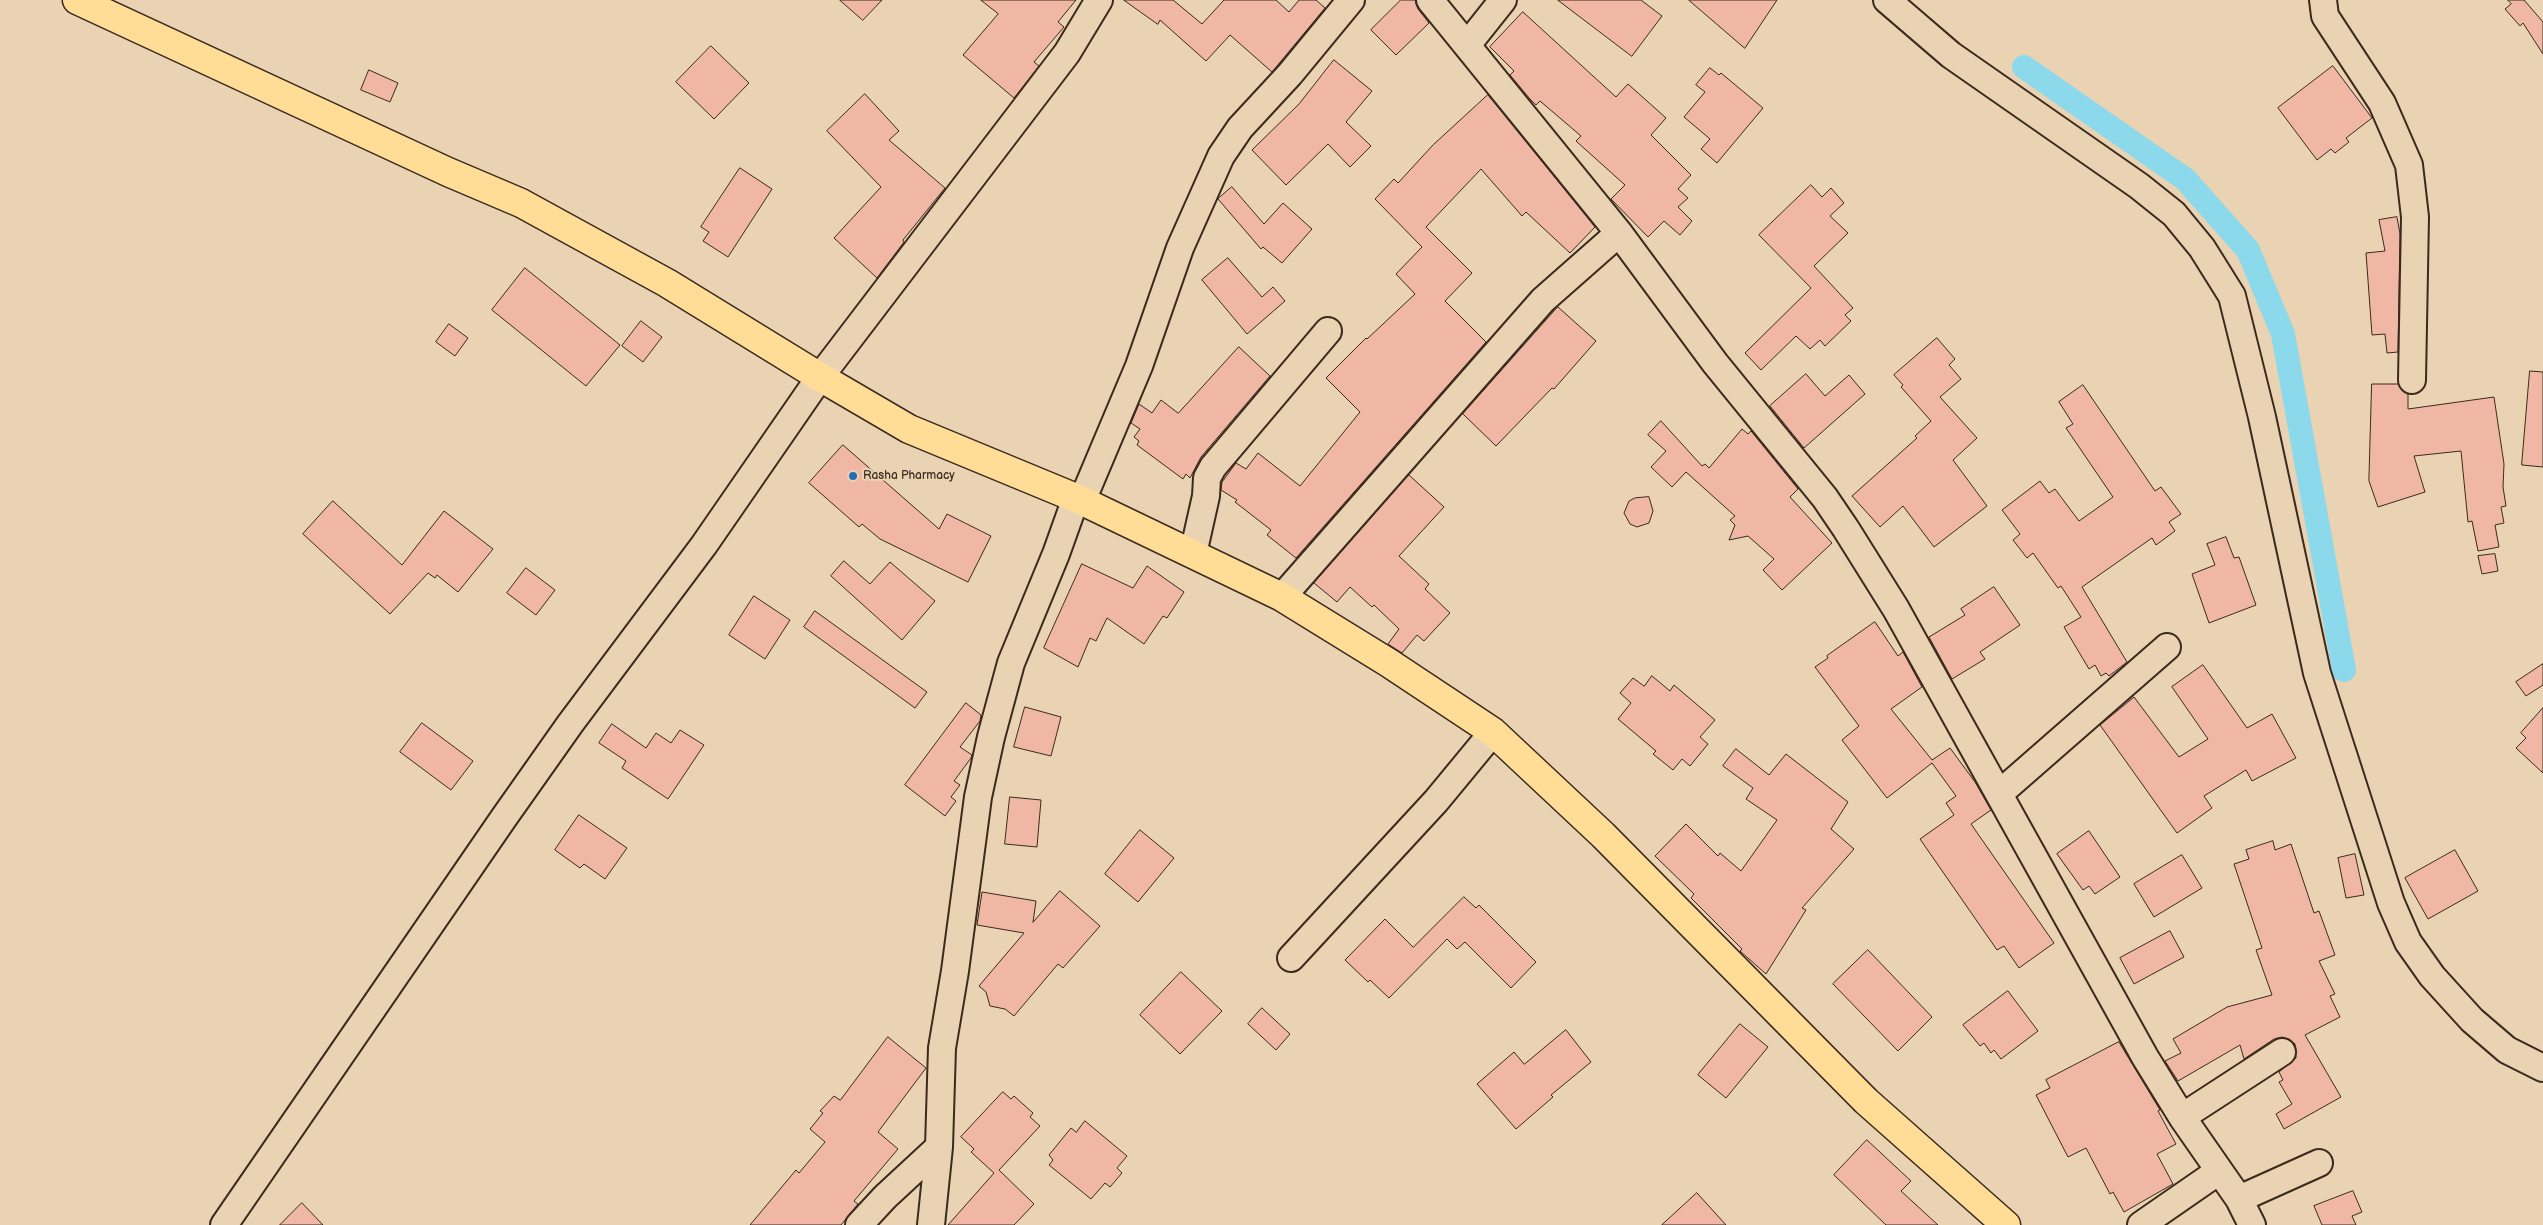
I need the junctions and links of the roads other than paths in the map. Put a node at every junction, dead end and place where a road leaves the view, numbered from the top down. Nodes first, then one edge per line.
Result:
1 (76, 0) edge
2 (1099, 0) edge
3 (1351, 0) edge
4 (1430, 0) edge
5 (1503, 0) edge
6 (1887, 0) edge
7 (2323, 0) edge
8 (1468, 44) junction
9 (1619, 234) junction
10 (1328, 331) dead end
11 (820, 377) junction
12 (2412, 380) dead end
13 (1079, 500) junction
14 (1193, 554) junction
15 (1282, 597) junction
16 (2167, 647) dead end
17 (1493, 732) junction
18 (2000, 793) junction
19 (1291, 958) dead end
20 (2282, 1052) dead end
21 (2543, 1068) edge
22 (2182, 1117) junction
23 (938, 1147) junction
24 (2319, 1163) dead end
25 (2219, 1171) junction
26 (2239, 1198) junction
27 (224, 1225) edge
28 (859, 1225) edge
29 (931, 1225) edge
30 (2006, 1225) edge
31 (2140, 1225) edge
32 (2252, 1225) edge

1 - 11 main road
2 - 11 street
3 - 13 street
4 - 8 street
5 - 8 street
6 - 21 street
7 - 12 street
8 - 9 street
9 - 15 street
9 - 18 street
10 - 14 street
11 - 13 main road
11 - 27 street
13 - 14 main road
13 - 23 street
14 - 15 main road
15 - 17 main road
16 - 18 street
17 - 19 street
17 - 30 main road
18 - 22 street
20 - 22 street
22 - 25 street
23 - 28 street
23 - 29 street
24 - 26 street
25 - 26 street
25 - 31 street
26 - 32 street

